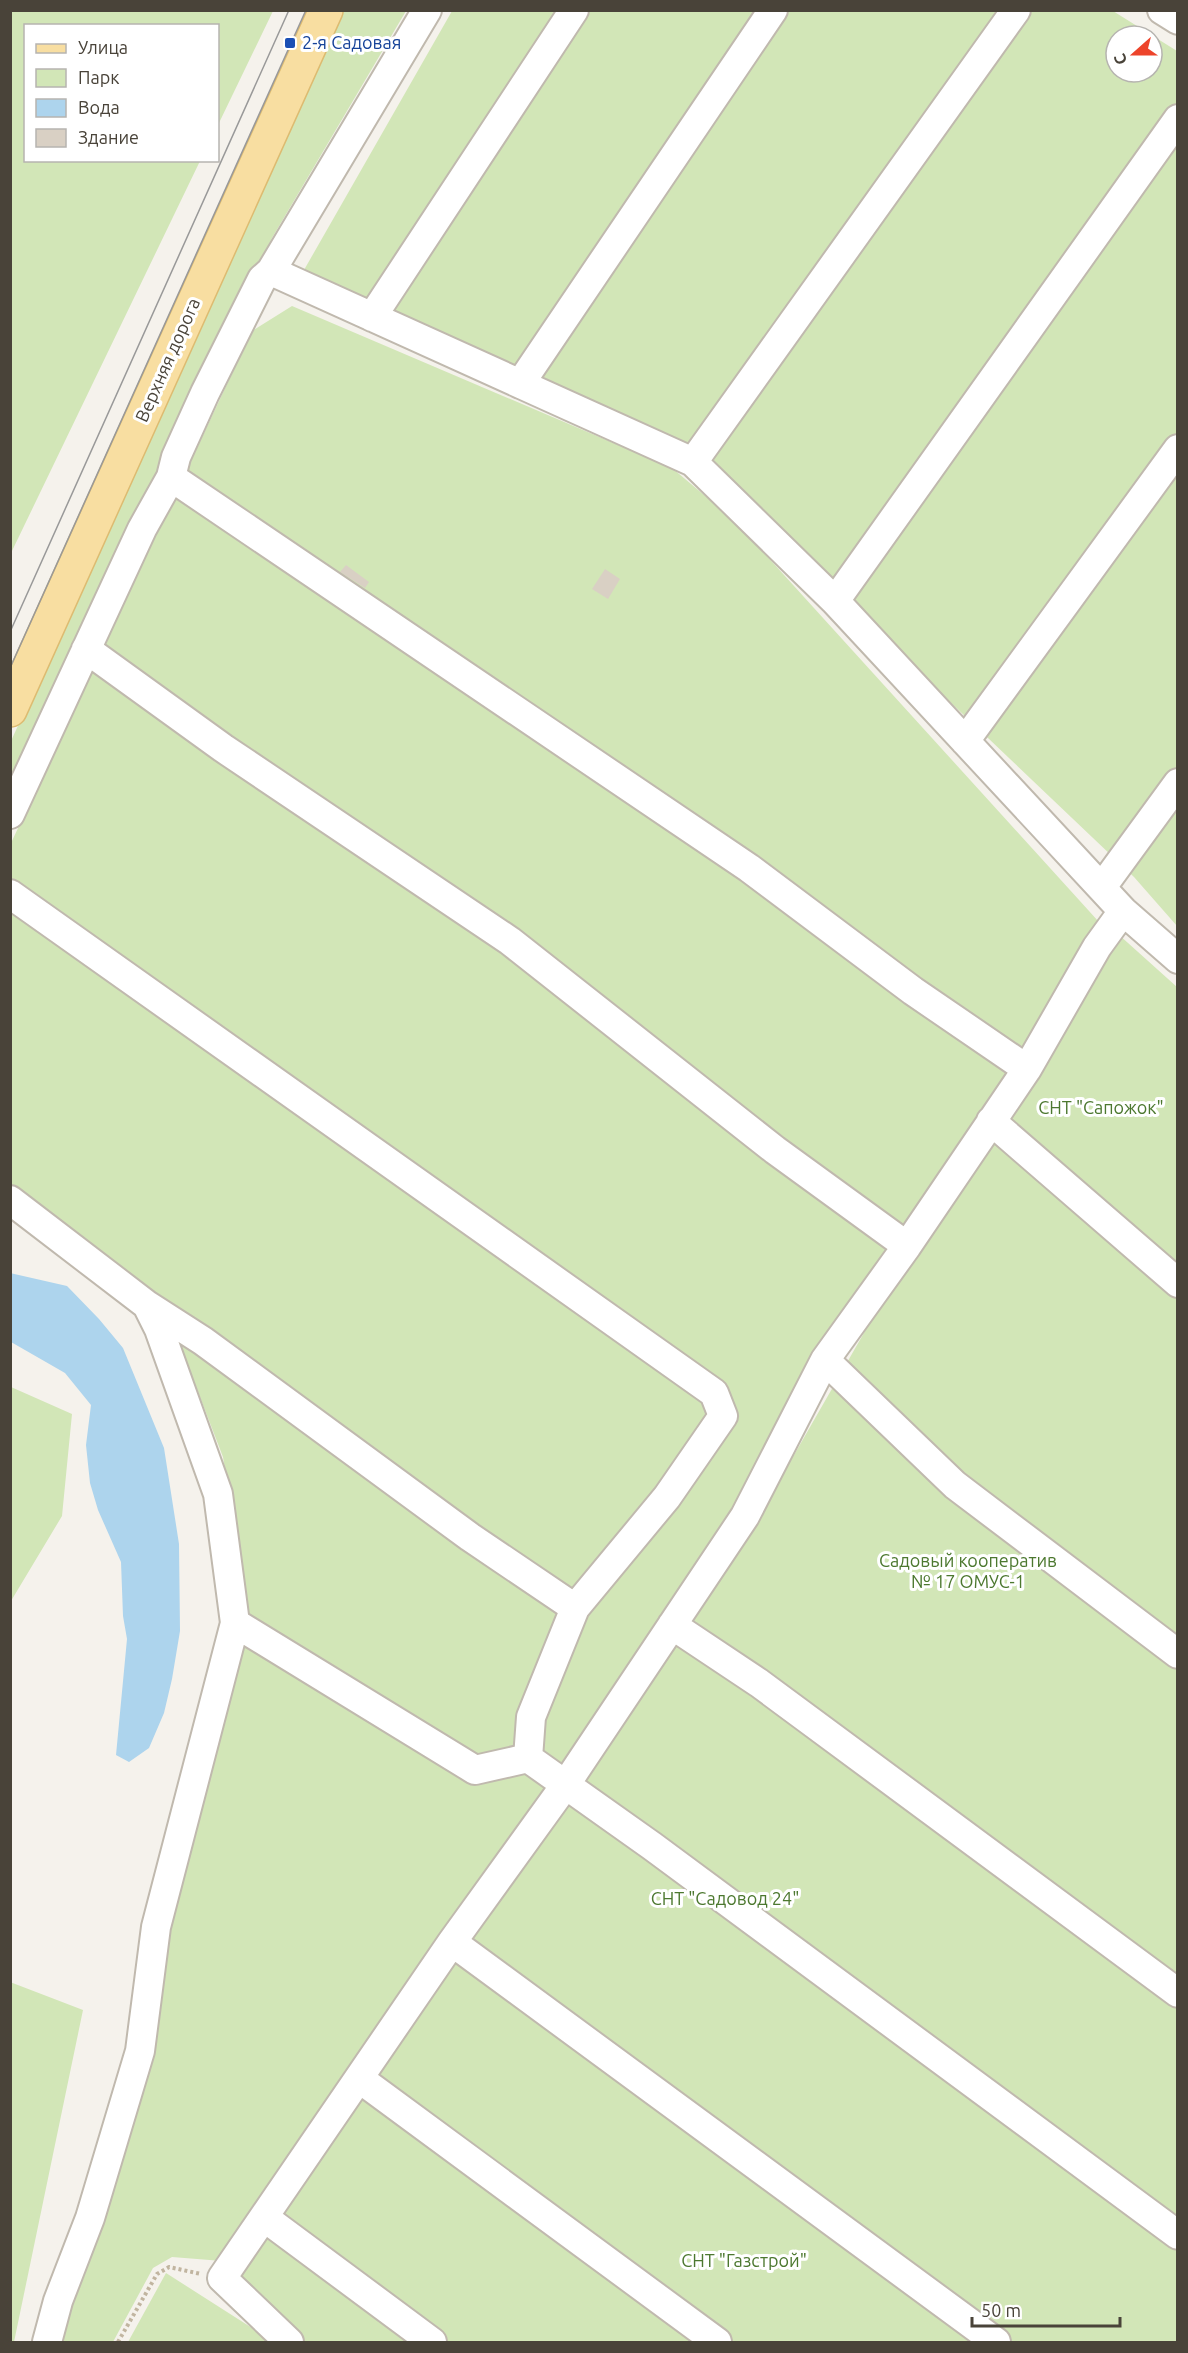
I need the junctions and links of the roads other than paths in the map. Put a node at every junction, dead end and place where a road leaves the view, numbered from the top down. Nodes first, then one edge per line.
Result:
1 (326, 10) edge
2 (427, 10) edge
3 (574, 10) edge
4 (773, 10) edge
5 (1016, 10) edge
6 (1162, 10) edge
7 (1178, 20) edge
8 (1178, 120) edge
9 (271, 271) junction
10 (372, 317) junction
11 (520, 384) junction
12 (1178, 449) edge
13 (693, 462) junction
14 (171, 477) junction
15 (835, 601) junction
16 (86, 649) junction
17 (10, 710) edge
18 (965, 741) junction
19 (1178, 783) edge
20 (10, 814) edge
21 (1102, 887) junction
22 (10, 894) edge
23 (1123, 911) junction
24 (1178, 959) edge
25 (1028, 1069) junction
26 (991, 1121) junction
27 (10, 1200) edge
28 (907, 1246) junction
29 (1178, 1283) edge
30 (147, 1305) junction
31 (825, 1360) junction
32 (575, 1608) junction
33 (235, 1623) junction
34 (672, 1625) junction
35 (1178, 1654) edge
36 (528, 1758) junction
37 (566, 1784) junction
38 (452, 1942) junction
39 (1178, 1993) edge
40 (360, 2079) junction
41 (265, 2217) junction
42 (1178, 2235) edge
43 (47, 2343) edge
44 (289, 2343) edge
45 (432, 2343) edge
46 (717, 2343) edge
47 (996, 2343) edge

1 - 17 main road, Верхняя дорога
2 - 9 street
3 - 10 street
4 - 11 street
5 - 13 street
6 - 7 street
8 - 15 street
9 - 10 street
9 - 14 street
10 - 11 street
11 - 13 street
12 - 18 street
13 - 15 street
14 - 16 street
14 - 25 street
15 - 18 street
16 - 20 street
16 - 28 street
18 - 21 street
19 - 21 street
21 - 23 street
22 - 32 street
23 - 24 street
23 - 25 street
25 - 26 street
26 - 28 street
26 - 29 street
27 - 30 street
28 - 31 street
30 - 32 street
30 - 33 street
31 - 34 street
31 - 35 street
32 - 36 street
33 - 36 street
33 - 43 street
34 - 37 street
34 - 39 street
36 - 37 street
37 - 38 street
37 - 42 street
38 - 40 street
38 - 47 street
40 - 41 street
40 - 46 street
41 - 44 street
41 - 45 street

